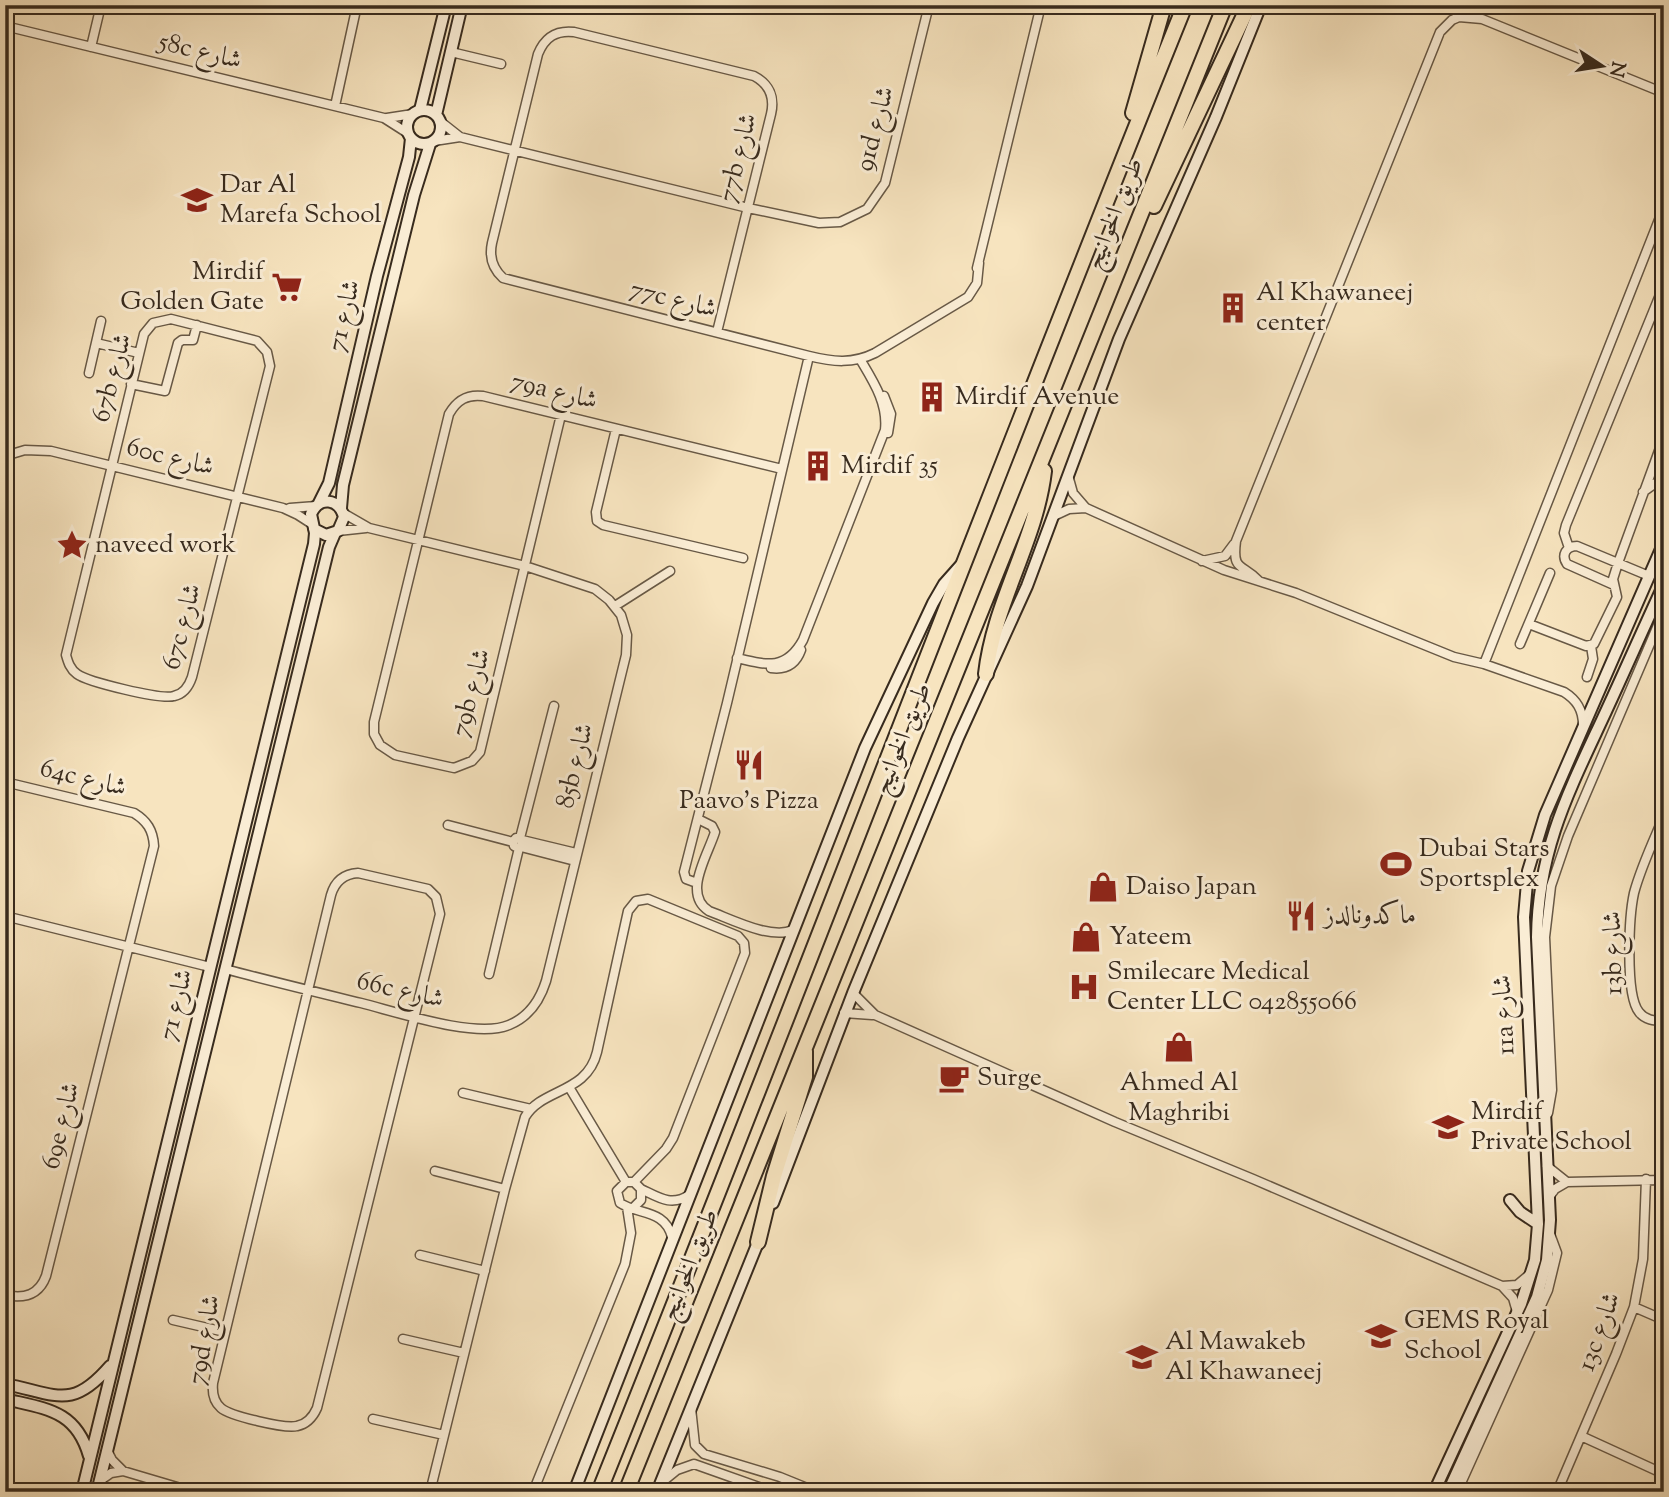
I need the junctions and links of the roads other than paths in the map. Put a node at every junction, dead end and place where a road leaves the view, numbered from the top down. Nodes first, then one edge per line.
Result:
1 (101, 5) edge
2 (357, 5) edge
3 (446, 5) edge
4 (462, 5) edge
5 (929, 5) edge
6 (1041, 5) edge
7 (1164, 5) edge
8 (1185, 5) edge
9 (1225, 5) edge
10 (1249, 5) edge
11 (1261, 5) edge
12 (5, 26) edge
13 (91, 47) junction
14 (451, 52) junction
15 (501, 64) dead end
16 (1664, 93) edge
17 (335, 106) junction
18 (416, 112) junction
19 (384, 118) junction
20 (438, 118) junction
21 (410, 136) junction
22 (460, 137) junction
23 (432, 143) junction
24 (514, 150) junction
25 (1111, 188) junction
26 (1664, 207) edge
27 (748, 208) junction
28 (1124, 259) junction
29 (1664, 285) edge
30 (101, 321) dead end
31 (197, 325) junction
32 (717, 332) junction
33 (96, 344) junction
34 (139, 352) junction
35 (809, 356) junction
36 (860, 359) junction
37 (89, 373) dead end
38 (131, 384) junction
39 (561, 415) junction
40 (616, 429) junction
41 (1664, 437) edge
42 (5, 456) edge
43 (1045, 456) junction
44 (111, 465) junction
45 (782, 469) junction
46 (1664, 471) edge
47 (1068, 475) junction
48 (1643, 492) junction
49 (239, 497) junction
50 (317, 504) junction
51 (283, 508) junction
52 (1086, 508) junction
53 (342, 510) junction
54 (1054, 516) junction
55 (313, 527) junction
56 (369, 528) junction
57 (337, 532) junction
58 (417, 540) junction
59 (1236, 541) junction
60 (1664, 542) edge
61 (1569, 548) junction
62 (743, 558) dead end
63 (1664, 558) edge
64 (967, 559) junction
65 (1202, 561) junction
66 (1618, 563) junction
67 (525, 566) junction
68 (670, 571) dead end
69 (1550, 573) dead end
70 (1649, 576) junction
71 (1259, 581) junction
72 (1614, 584) junction
73 (1664, 584) edge
74 (615, 606) junction
75 (1664, 611) edge
76 (1529, 624) junction
77 (1520, 644) dead end
78 (1591, 646) junction
79 (737, 658) junction
80 (1484, 664) junction
81 (1626, 668) junction
82 (986, 674) junction
83 (1587, 677) dead end
84 (1601, 684) junction
85 (554, 706) dead end
86 (1583, 725) junction
87 (1589, 748) junction
88 (5, 782) edge
89 (1664, 816) edge
90 (698, 818) junction
91 (448, 825) dead end
92 (519, 843) junction
93 (575, 857) junction
94 (697, 883) junction
95 (5, 916) edge
96 (793, 930) junction
97 (128, 946) junction
98 (210, 967) junction
99 (225, 969) junction
100 (489, 974) dead end
101 (546, 981) joint
102 (308, 990) junction
103 (853, 993) junction
104 (844, 1013) junction
105 (875, 1015) junction
106 (415, 1016) junction
107 (1664, 1021) edge
108 (209, 1034) junction
109 (804, 1048) junction
110 (569, 1087) junction
111 (463, 1093) dead end
112 (531, 1109) junction
113 (1545, 1119) junction
114 (1547, 1166) junction
115 (435, 1171) dead end
116 (1646, 1179) junction
117 (1664, 1180) edge
118 (630, 1182) junction
119 (1567, 1182) junction
120 (505, 1189) junction
121 (642, 1193) junction
122 (689, 1195) junction
123 (1549, 1197) junction
124 (1510, 1200) dead end
125 (630, 1207) junction
126 (1538, 1224) junction
127 (1550, 1234) junction
128 (672, 1237) junction
129 (758, 1242) junction
130 (420, 1255) dead end
131 (485, 1271) junction
132 (1532, 1272) junction
133 (1502, 1286) junction
134 (5, 1295) edge
135 (1634, 1307) junction
136 (1517, 1314) junction
137 (173, 1320) dead end
138 (1664, 1320) edge
139 (225, 1332) junction
140 (403, 1339) dead end
141 (464, 1353) junction
142 (112, 1364) junction
143 (5, 1384) edge
144 (5, 1399) edge
145 (691, 1405) junction
146 (373, 1419) dead end
147 (443, 1435) junction
148 (1581, 1436) junction
149 (107, 1450) junction
150 (89, 1458) junction
151 (123, 1471) junction
152 (1664, 1474) edge
153 (659, 1487) edge
154 (97, 1489) edge
155 (762, 1489) edge
156 (82, 1492) edge
157 (194, 1492) edge
158 (430, 1492) edge
159 (533, 1492) edge
160 (573, 1492) edge
161 (599, 1492) edge
162 (626, 1492) edge
163 (773, 1492) edge
164 (780, 1492) edge
165 (805, 1492) edge
166 (817, 1492) edge
167 (1434, 1492) edge
168 (1448, 1492) edge
169 (1457, 1492) edge
170 (1557, 1492) edge

1 - 13 street
2 - 17 street
3 - 18 street
4 - 14 street
5 - 27 street, 91d شارع
6 - 36 street, 77c شارع
7 - 25 highway
8 - 25 highway, طريق الخوانيج
9 - 28 highway, طريق الخوانيج
10 - 28 highway
11 - 47 street
12 - 13 street, 58c شارع
13 - 17 street, 58c شارع
14 - 15 street
14 - 20 street
16 - 59 street
17 - 19 street, 58c شارع
18 - 19 street, 58c شارع
18 - 20 street
18 - 21 street
19 - 21 street, 58c شارع
20 - 22 street
20 - 23 street
21 - 23 street
21 - 50 street, شارع 71
22 - 23 street
22 - 24 street
23 - 53 street, شارع 71
24 - 27 street
24 - 27 street, 77b شارع
24 - 32 street, 77c شارع
25 - 64 highway, طريق الخوانيج
26 - 80 street
27 - 32 street, 77b شارع
28 - 43 highway, طريق الخوانيج
29 - 61 street
30 - 33 street
31 - 34 street, 67b شارع
31 - 38 street
31 - 49 street, 67b شارع
32 - 35 street, 77c شارع
33 - 34 street
33 - 37 street
34 - 38 street, 67b شارع
35 - 36 street, 77c شارع
35 - 45 street
36 - 79 street
38 - 44 street, 67b شارع
39 - 40 street, 79a شارع
39 - 58 street, 79a شارع
39 - 67 street, 79b شارع
40 - 45 street, 79a شارع
40 - 62 street
41 - 48 street
42 - 44 street, 60c شارع
43 - 82 highway
43 - 109 highway, طريق الخوانيج
44 - 49 street, 60c شارع
44 - 49 street, 67c شارع
45 - 79 street
46 - 48 street
47 - 52 street
47 - 54 street
48 - 66 street
49 - 51 street, 60c شارع
50 - 51 street, 60c شارع
50 - 53 street
50 - 55 street
51 - 55 street, 60c شارع
52 - 54 street
52 - 65 street
53 - 56 street
53 - 57 street
54 - 82 street
55 - 57 street
55 - 98 street, شارع 71
56 - 57 street
56 - 58 street
57 - 99 street, شارع 71
58 - 67 street
58 - 67 street, 79b شارع
59 - 65 street
59 - 71 street
60 - 70 street, 11a شارع
61 - 66 street
61 - 72 street
63 - 81 street
64 - 96 street
64 - 161 highway, طريق الخوانيج
65 - 71 street
66 - 70 street
66 - 72 street
67 - 74 street
68 - 74 street
69 - 76 street
70 - 84 street, 11a شارع
71 - 80 street
72 - 78 street
73 - 81 street, 11a شارع
74 - 93 street, 85b شارع
75 - 113 street, 11a شارع
76 - 77 street
76 - 78 street
78 - 83 street
79 - 90 street
80 - 86 street
81 - 87 street, 11a شارع
82 - 103 street
84 - 86 street, 11a شارع
84 - 87 street
85 - 92 street
86 - 126 street, 11a شارع
87 - 113 street, 11a شارع
88 - 97 street, 64c شارع
89 - 107 street, 13b شارع
90 - 94 street
90 - 94 street
91 - 92 street
92 - 93 street
92 - 100 street
93 - 101 street, 85b شارع
94 - 96 street
95 - 97 street
96 - 122 street
97 - 98 street
97 - 134 street, 69e شارع
98 - 108 street
98 - 142 street, شارع 71
99 - 102 street, 66c شارع
99 - 108 street, شارع 71
101 - 106 street, 66c شارع
102 - 106 street, 66c شارع
102 - 106 street, 79d شارع
102 - 139 street, 79d شارع
103 - 104 street
103 - 105 street
104 - 105 street
104 - 129 street
105 - 133 street
106 - 139 street, 79d شارع
108 - 149 street, شارع 71
109 - 129 highway
109 - 162 highway, طريق الخوانيج
110 - 112 street
110 - 118 street
110 - 118 street
111 - 112 street
112 - 120 street
113 - 114 street, 11a شارع
114 - 119 street
114 - 123 street, 11a شارع
115 - 120 street
116 - 117 street
116 - 119 street
116 - 135 street, 13c شارع
118 - 121 street
118 - 125 street
119 - 123 street
120 - 131 street
121 - 122 street
121 - 125 street
122 - 128 street
123 - 127 street, 11a شارع
124 - 126 street
125 - 128 street
125 - 159 street
126 - 132 street, 11a شارع
127 - 168 street, 11a شارع
127 - 169 street
128 - 160 street
129 - 145 street
130 - 131 street
131 - 141 street
132 - 133 street
132 - 136 street, 11a شارع
133 - 136 street
135 - 138 street
135 - 148 street, 13c شارع
136 - 167 street, 11a شارع
137 - 139 street
140 - 141 street
141 - 147 street
142 - 143 street
142 - 150 street, شارع 71
144 - 150 street
145 - 153 street
145 - 166 street
146 - 147 street
147 - 158 street
148 - 152 street
148 - 170 street, 13c شارع
149 - 151 street
149 - 154 street, شارع 71
150 - 156 street, شارع 71
151 - 154 street
151 - 157 street
153 - 155 street
155 - 163 street
164 - 165 street

